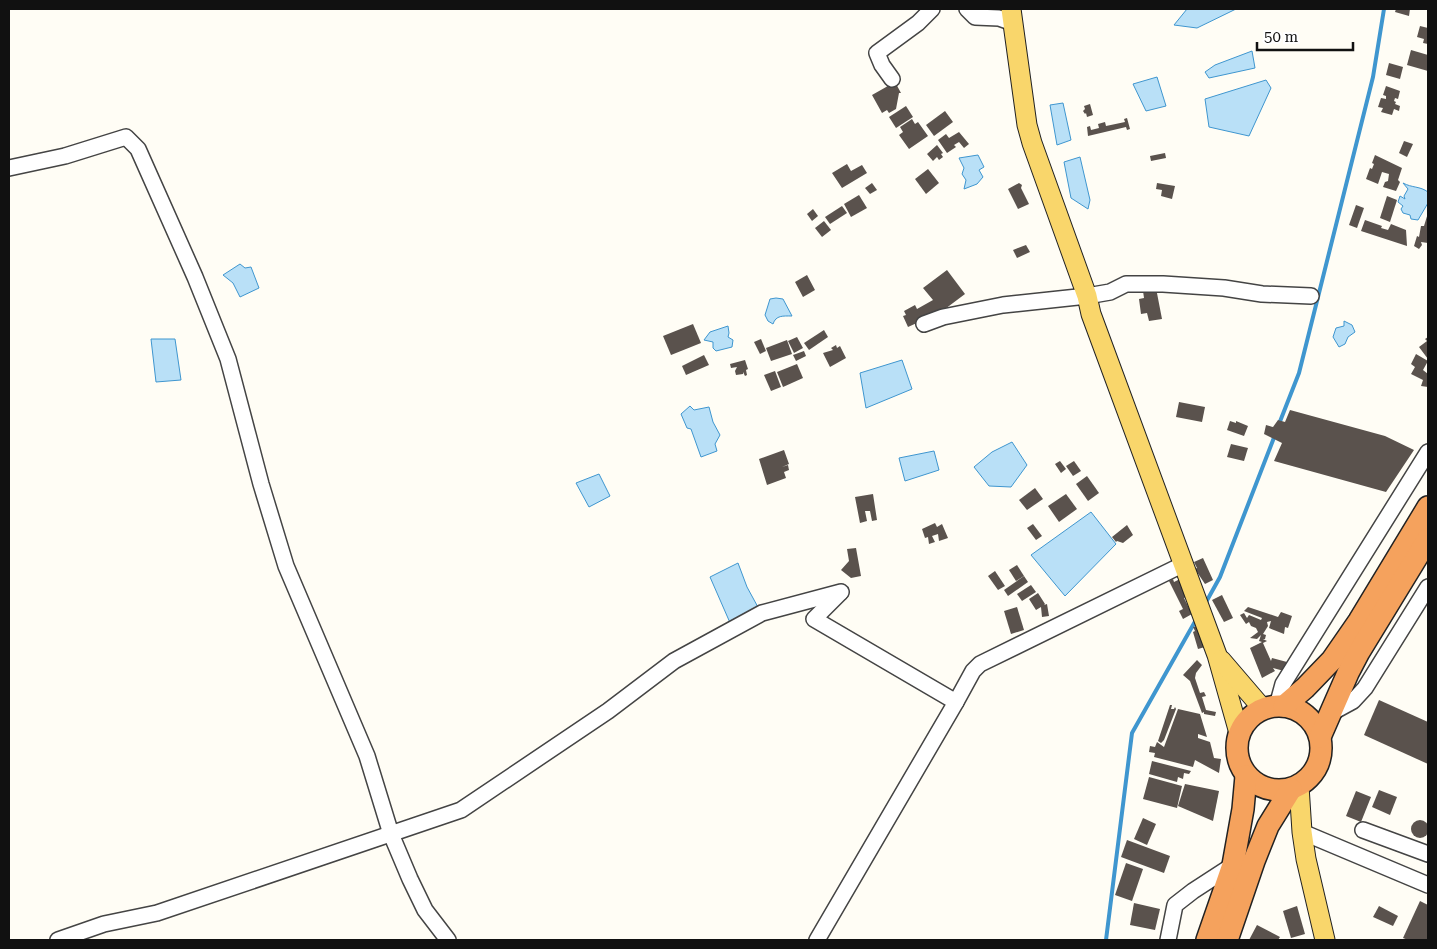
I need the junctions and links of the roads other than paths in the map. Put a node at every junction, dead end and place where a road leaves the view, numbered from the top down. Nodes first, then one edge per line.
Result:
1 (932, 9) edge
2 (967, 9) edge
3 (1012, 16) edge
4 (892, 79) dead end
5 (9, 168) edge
6 (1087, 296) junction
7 (1311, 296) dead end
8 (924, 324) dead end
9 (1428, 452) edge
10 (1428, 508) edge
11 (1428, 538) edge
12 (1184, 564) junction
13 (1428, 587) edge
14 (1366, 625) junction
15 (1217, 655) junction
16 (956, 702) junction
17 (1274, 707) junction
18 (1331, 713) junction
19 (1239, 733) junction
20 (1320, 737) junction
21 (1246, 776) junction
22 (1295, 787) junction
23 (1363, 830) dead end
24 (1302, 832) junction
25 (391, 834) junction
26 (1428, 854) edge
27 (1233, 865) junction
28 (1428, 885) edge
29 (58, 940) edge
30 (448, 940) edge
31 (817, 940) edge
32 (1168, 940) edge
33 (1207, 940) edge
34 (1227, 940) edge
35 (1325, 940) edge

1 - 4 street
2 - 3 street
3 - 6 main road
5 - 25 street
6 - 7 street
6 - 8 street
6 - 12 main road
9 - 17 street
10 - 14 highway
11 - 14 highway
12 - 15 main road
12 - 16 street
13 - 18 street
14 - 17 highway
14 - 18 highway
15 - 17 main road
15 - 19 main road
16 - 25 street
16 - 31 street
17 - 19 highway
17 - 20 highway
18 - 20 highway
19 - 21 highway
20 - 22 highway
21 - 22 highway
21 - 27 highway
22 - 24 main road
22 - 34 highway
23 - 26 street
24 - 28 street
24 - 35 main road
25 - 29 street
25 - 30 street
27 - 32 street
27 - 33 highway

